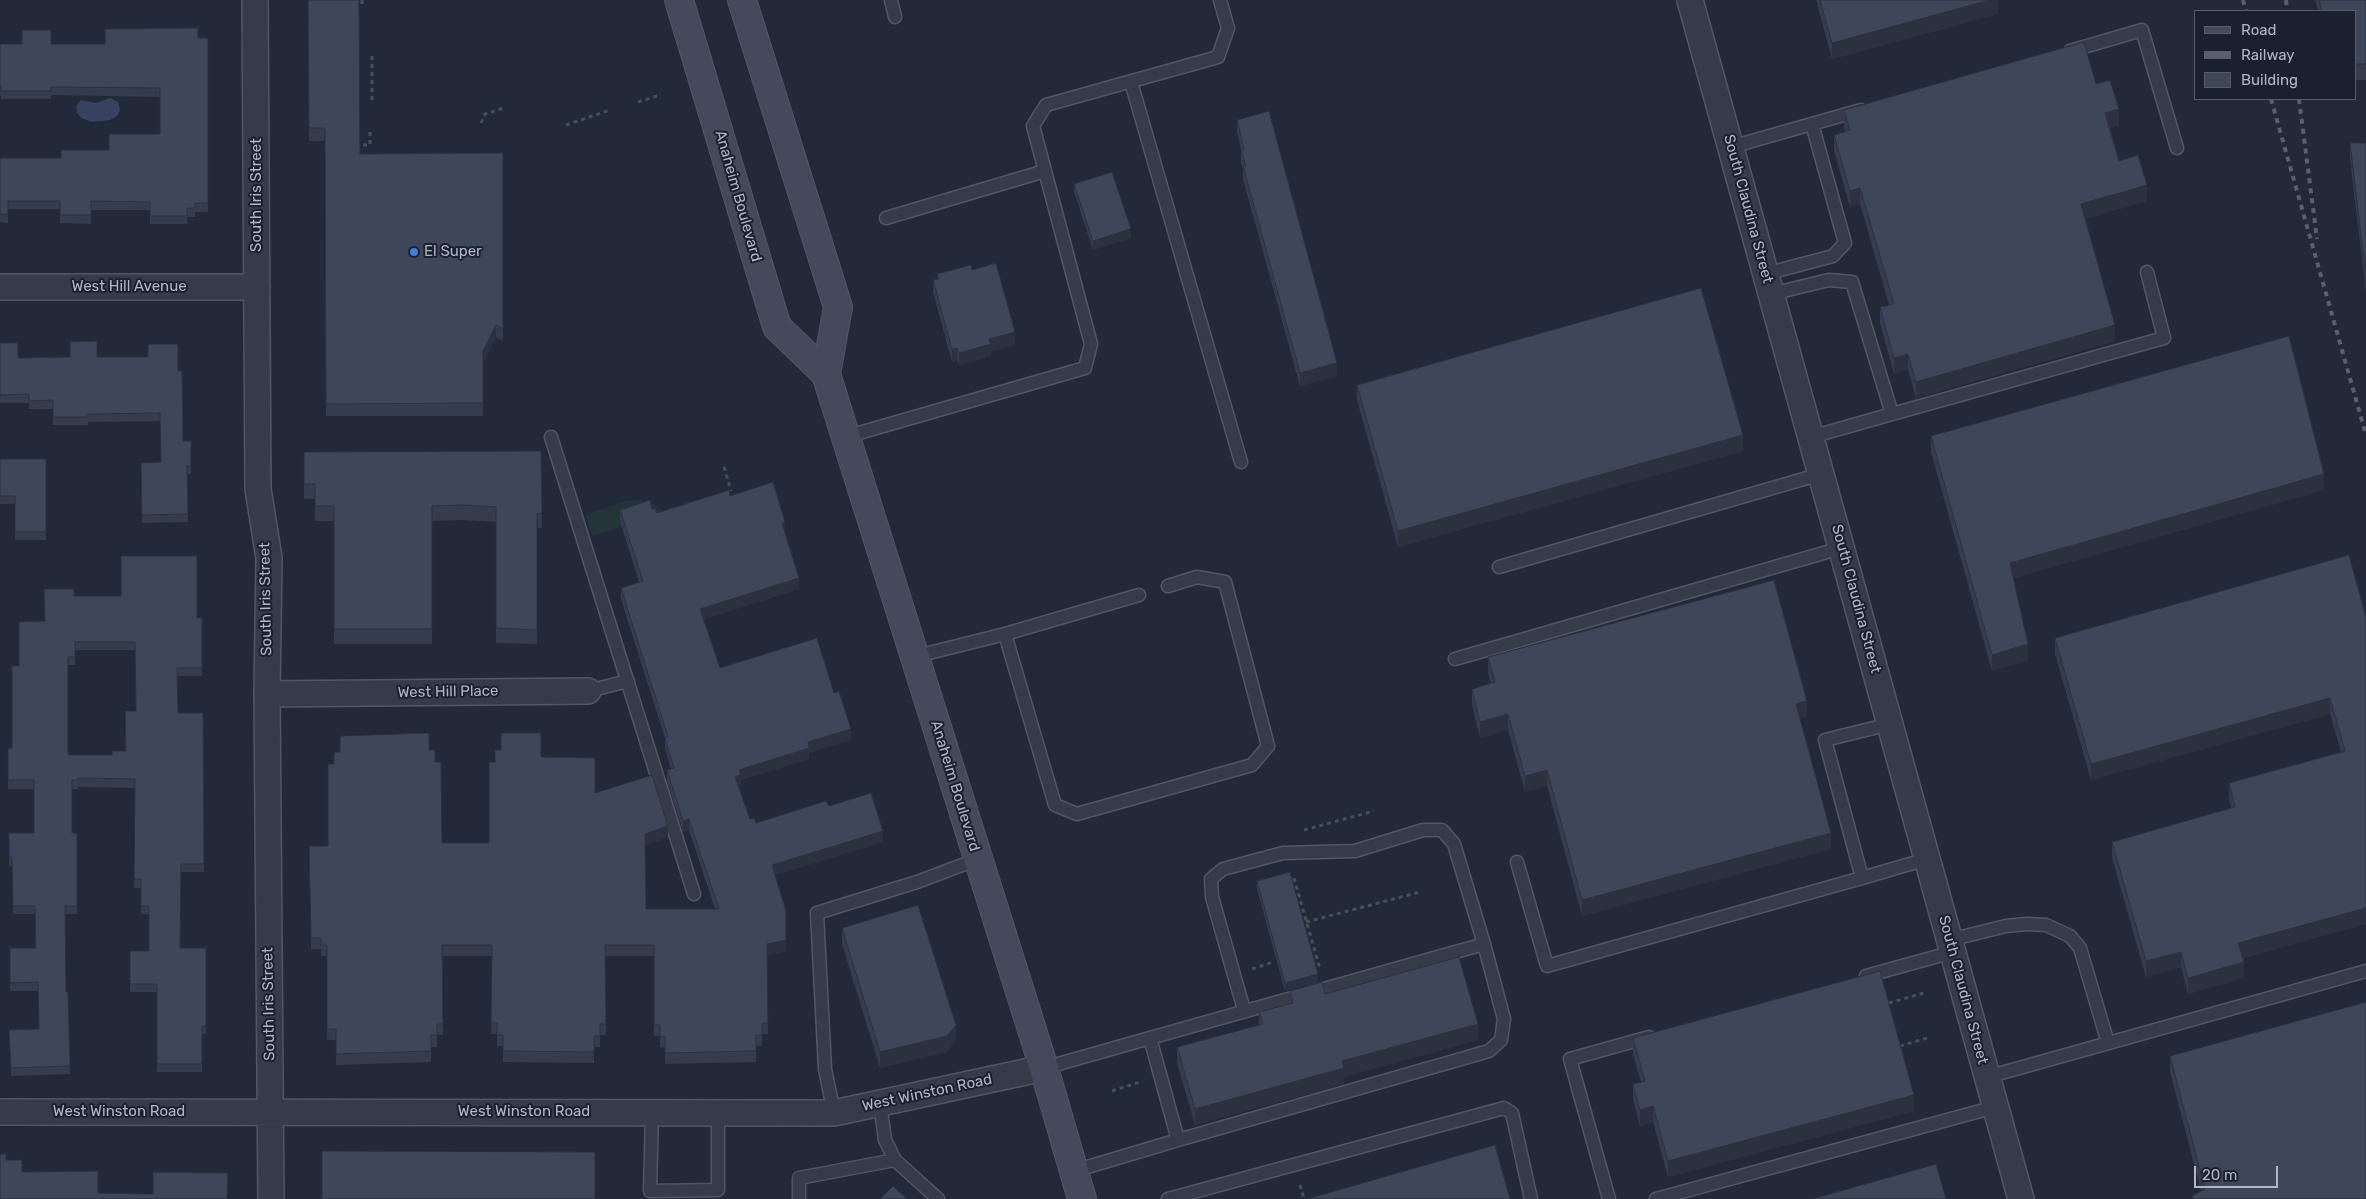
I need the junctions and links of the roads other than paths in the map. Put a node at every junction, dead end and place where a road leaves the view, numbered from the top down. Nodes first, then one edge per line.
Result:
1 (255, 0) edge
2 (679, 0) edge
3 (742, 0) edge
4 (891, 0) edge
5 (1220, 0) edge
6 (1690, 0) edge
7 (895, 16) dead end
8 (2057, 54) edge
9 (1131, 82) junction
10 (1878, 105) edge
11 (1812, 124) junction
12 (1731, 147) junction
13 (2177, 148) dead end
14 (1045, 171) junction
15 (886, 218) dead end
16 (2147, 272) dead end
17 (1768, 284) junction
18 (0, 287) edge
19 (257, 287) junction
20 (826, 374) junction
21 (1892, 414) junction
22 (1811, 437) junction
23 (551, 438) dead end
24 (845, 438) junction
25 (1241, 462) dead end
26 (1821, 474) junction
27 (1842, 548) junction
28 (1499, 567) dead end
29 (1168, 586) dead end
30 (1139, 595) dead end
31 (1005, 634) junction
32 (913, 657) junction
33 (1455, 659) dead end
34 (628, 680) junction
35 (588, 691) joint
36 (267, 694) junction
37 (1890, 724) junction
38 (978, 859) junction
39 (1927, 859) junction
40 (1518, 862) dead end
41 (1862, 878) junction
42 (694, 894) dead end
43 (1484, 944) junction
44 (1951, 946) junction
45 (2366, 971) edge
46 (1853, 980) edge
47 (1244, 1010) junction
48 (1665, 1032) edge
49 (1150, 1038) junction
50 (2108, 1043) junction
51 (1044, 1068) junction
52 (1987, 1078) junction
53 (880, 1103) junction
54 (1995, 1107) junction
55 (0, 1112) edge
56 (270, 1112) junction
57 (652, 1113) junction
58 (718, 1113) junction
59 (834, 1113) junction
60 (1178, 1140) junction
61 (894, 1160) junction
62 (1074, 1171) junction
63 (271, 1199) edge
64 (799, 1199) edge
65 (938, 1199) edge
66 (1082, 1199) edge
67 (1168, 1199) edge
68 (1531, 1199) edge
69 (1609, 1199) edge
70 (1656, 1199) edge
71 (2021, 1199) edge

1 - 19 street, South Iris Street
2 - 20 main road, Anaheim Boulevard
3 - 20 main road, Anaheim Boulevard
4 - 7 lane
5 - 9 lane
6 - 12 street, South Claudina Street
8 - 13 lane
9 - 14 lane
9 - 25 lane
10 - 11 lane
11 - 12 lane
11 - 17 lane
12 - 17 street, South Claudina Street
14 - 15 lane
14 - 24 lane
16 - 21 lane
17 - 21 lane
17 - 22 street, South Claudina Street
18 - 19 street, West Hill Avenue
19 - 36 street, South Iris Street
20 - 24 main road, Anaheim Boulevard
21 - 22 lane
22 - 26 street, South Claudina Street
23 - 34 lane
24 - 32 main road, Anaheim Boulevard
26 - 27 street, South Claudina Street
26 - 28 lane
27 - 33 lane
27 - 37 street, South Claudina Street
29 - 31 lane
30 - 31 lane
31 - 32 lane
32 - 38 main road, Anaheim Boulevard
34 - 35 lane, West Hill Place
34 - 42 lane
35 - 36 street, West Hill Place
36 - 56 street, South Iris Street
37 - 39 street, South Claudina Street
37 - 41 lane
38 - 51 main road, Anaheim Boulevard
38 - 59 lane
39 - 41 lane
39 - 44 street, South Claudina Street
40 - 41 lane
43 - 47 lane
43 - 47 lane
43 - 60 lane
44 - 46 lane
44 - 50 lane
44 - 52 street, South Claudina Street
45 - 50 lane
47 - 49 lane
48 - 69 lane
49 - 51 lane
49 - 60 lane
50 - 52 lane
51 - 53 street, West Winston Road
51 - 62 main road, Anaheim Boulevard
52 - 54 street, South Claudina Street
53 - 59 street, West Winston Road
53 - 61 lane
54 - 70 lane
54 - 71 street, South Claudina Street
55 - 56 street, West Winston Road
56 - 57 street, West Winston Road
56 - 63 street, South Iris Street
57 - 58 street, West Winston Road
57 - 58 lane
58 - 59 street, West Winston Road
60 - 62 lane
61 - 64 lane
61 - 65 lane
62 - 66 main road, Anaheim Boulevard
67 - 68 lane

